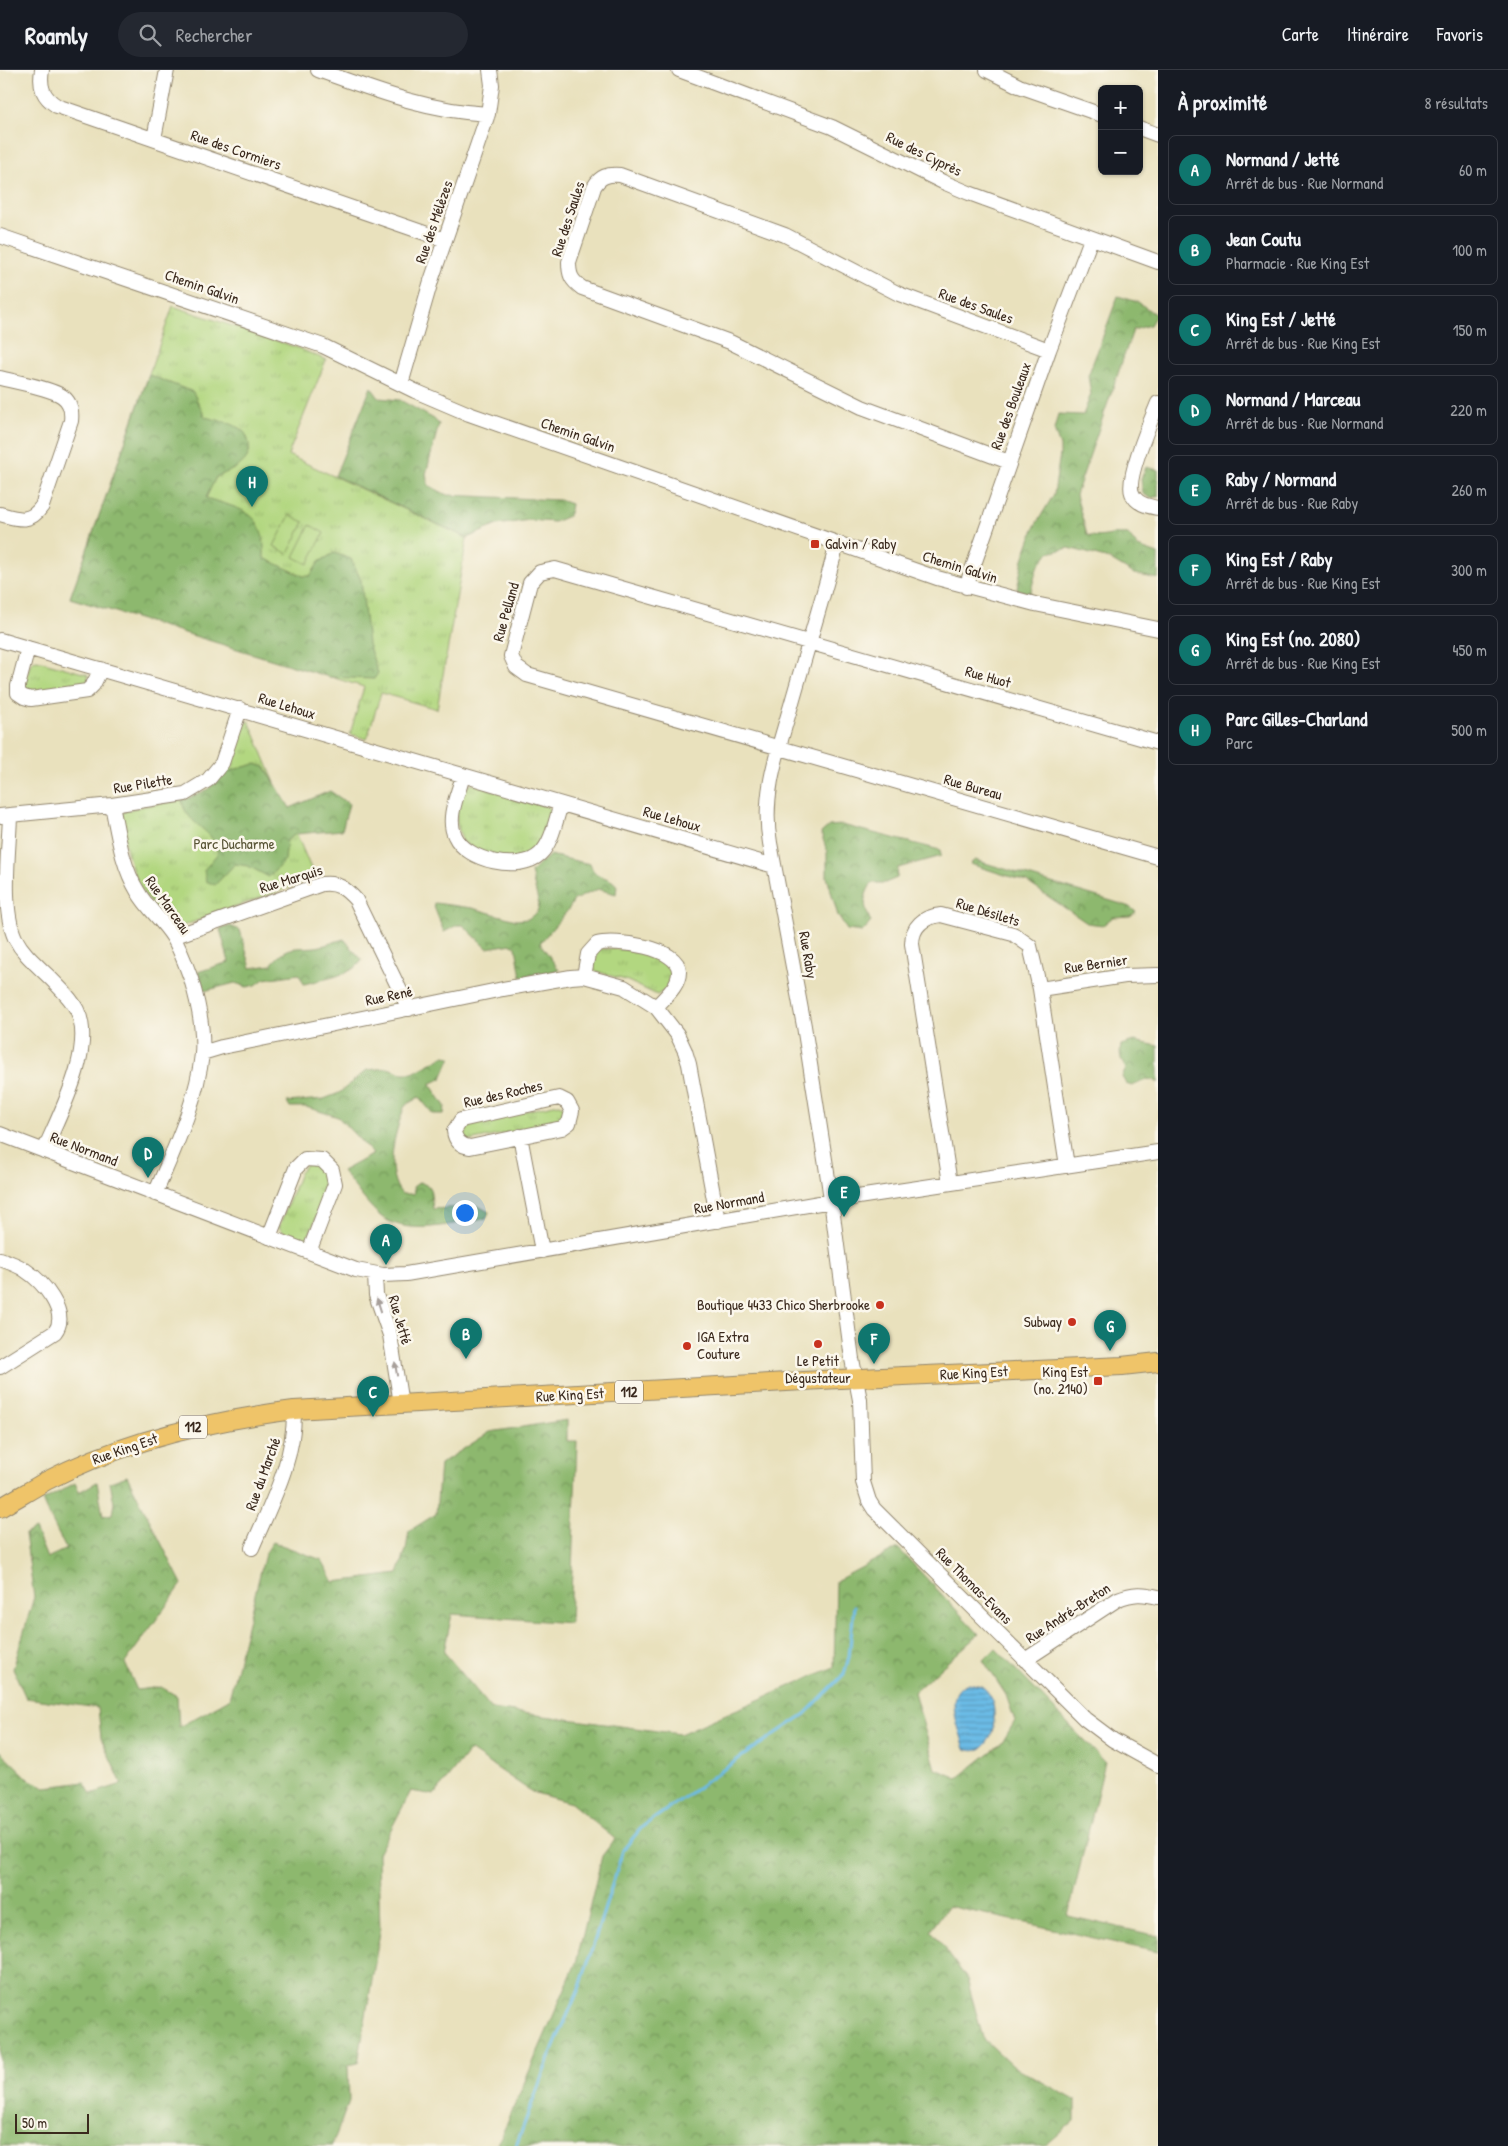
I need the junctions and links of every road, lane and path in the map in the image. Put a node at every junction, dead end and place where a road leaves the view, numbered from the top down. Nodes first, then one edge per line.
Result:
1 (42, 70) edge
2 (167, 70) edge
3 (318, 70) edge
4 (490, 70) edge
5 (679, 70) edge
6 (987, 70) edge
7 (488, 114) junction
8 (1098, 114) edge
9 (1143, 129) edge
10 (1158, 135) edge
11 (154, 139) junction
12 (0, 236) edge
13 (1091, 239) junction
14 (445, 240) junction
15 (1158, 262) edge
16 (1048, 350) junction
17 (0, 378) edge
18 (401, 384) junction
19 (1158, 403) edge
20 (1008, 462) junction
21 (1158, 508) edge
22 (0, 514) edge
23 (837, 544) junction
24 (966, 586) junction
25 (1158, 628) edge
26 (0, 640) edge
27 (809, 642) junction
28 (28, 648) junction
29 (101, 669) junction
30 (240, 709) junction
31 (1158, 743) edge
32 (779, 748) junction
33 (463, 776) junction
34 (561, 804) junction
35 (112, 806) junction
36 (5, 816) edge
37 (1158, 857) edge
38 (774, 866) junction
39 (173, 937) junction
40 (1158, 974) edge
41 (584, 976) junction
42 (1040, 989) junction
43 (656, 1007) junction
44 (409, 1009) junction
45 (202, 1053) junction
46 (0, 1134) edge
47 (520, 1136) junction
48 (44, 1151) junction
49 (1158, 1152) edge
50 (1067, 1166) junction
51 (950, 1183) junction
52 (155, 1194) junction
53 (831, 1201) junction
54 (718, 1221) junction
55 (269, 1237) junction
56 (542, 1251) junction
57 (309, 1252) junction
58 (0, 1259) edge
59 (375, 1275) junction
60 (1158, 1362) edge
61 (0, 1366) edge
62 (857, 1379) junction
63 (402, 1404) junction
64 (294, 1410) junction
65 (0, 1508) edge
66 (252, 1548) dead end
67 (1158, 1597) edge
68 (1026, 1660) junction
69 (1158, 1765) edge

1 - 11 street, Rue des Cormiers
2 - 11 street
3 - 7 street
4 - 7 street, Rue des Mélèzes
5 - 13 street, Rue des Cyprès
6 - 8 street
7 - 14 street, Rue des Mélèzes
9 - 10 street
11 - 14 street, Rue des Cormiers
12 - 18 street, Chemin Galvin
13 - 15 street, Rue des Cyprès
13 - 16 street, Rue des Bouleaux
14 - 18 street, Rue des Mélèzes
16 - 20 street, Rue des Bouleaux
16 - 20 street, Rue des Saules
17 - 22 street
18 - 23 street, Chemin Galvin
19 - 21 street
20 - 24 street, Rue des Bouleaux
23 - 24 street, Chemin Galvin
23 - 27 street, Rue Raby
24 - 25 street, Chemin Galvin
26 - 28 street, Rue Lehoux
27 - 31 street, Rue Huot
27 - 32 street, Rue Raby
27 - 32 street, Rue Pelland
28 - 29 street, Rue Lehoux
28 - 29 street
29 - 30 street, Rue Lehoux
30 - 33 street, Rue Lehoux
30 - 35 street, Rue Pilette
32 - 37 street, Rue Bureau
32 - 38 street, Rue Raby
33 - 34 street, Rue Lehoux
33 - 34 street
34 - 38 street, Rue Lehoux
35 - 36 street, Rue Pilette
35 - 39 street, Rue Marceau
36 - 48 street
38 - 53 street, Rue Raby
39 - 44 street, Rue Marquis
39 - 45 street, Rue Marceau
40 - 42 street, Rue Bernier
41 - 43 street, Rue René
41 - 43 street
41 - 44 street, Rue René
42 - 50 street, Rue Désilets
42 - 51 street, Rue Désilets
43 - 54 street, Rue René
44 - 45 street, Rue René
45 - 52 street, Rue Marceau
46 - 48 street, Rue Normand
47 - 47 street, Rue des Roches
47 - 56 street
48 - 52 street, Rue Normand
49 - 50 street, Rue Normand
50 - 51 street, Rue Normand
51 - 53 street, Rue Normand
52 - 55 street, Rue Normand
53 - 54 street, Rue Normand
53 - 62 street, Rue Raby
54 - 56 street, Rue Normand
55 - 57 street, Rue Normand
55 - 57 street
56 - 59 street, Rue Normand
57 - 59 street, Rue Normand
58 - 61 street
63 -> 59 street, Rue Jetté
60 - 62 main road, Rue King Est / 112
62 - 63 main road, Rue King Est / 112
62 - 68 street, Rue Thomas-Evans
63 - 64 main road, Rue King Est / 112
64 - 65 main road, Rue King Est / 112
64 - 66 street, Rue du Marché
67 - 68 street, Rue André-Breton
68 - 69 street, Rue Thomas-Evans

